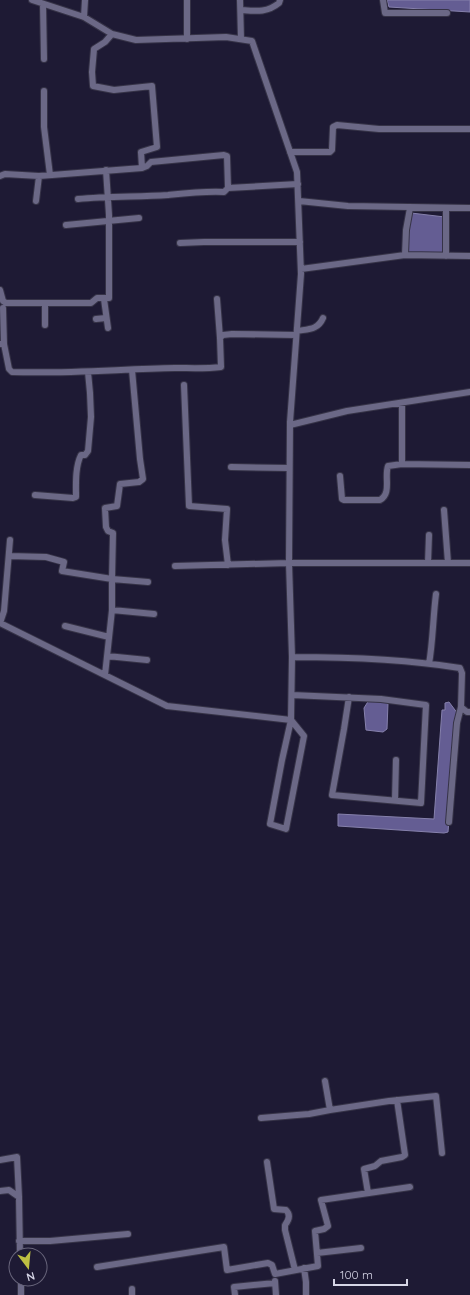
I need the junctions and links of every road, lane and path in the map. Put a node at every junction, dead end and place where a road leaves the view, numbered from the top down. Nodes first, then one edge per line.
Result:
1 (32, 0) edge
2 (85, 0) edge
3 (187, 0) edge
4 (240, 0) edge
5 (280, 0) edge
6 (382, 0) edge
7 (43, 4) junction
8 (240, 10) junction
9 (447, 13) dead end
10 (84, 17) junction
11 (112, 34) junction
12 (187, 39) junction
13 (241, 39) junction
14 (44, 59) dead end
15 (44, 91) dead end
16 (470, 129) edge
17 (290, 152) junction
18 (142, 168) junction
19 (106, 170) junction
20 (50, 175) junction
21 (0, 176) edge
22 (39, 176) junction
23 (298, 184) junction
24 (228, 188) junction
25 (108, 196) junction
26 (78, 199) dead end
27 (36, 201) dead end
28 (298, 201) junction
29 (410, 208) junction
30 (446, 208) junction
31 (470, 208) edge
32 (139, 218) dead end
33 (108, 222) junction
34 (66, 225) dead end
35 (300, 242) junction
36 (180, 243) dead end
37 (405, 255) junction
38 (446, 256) junction
39 (470, 256) edge
40 (301, 269) junction
41 (0, 290) edge
42 (104, 299) junction
43 (217, 299) dead end
44 (45, 303) junction
45 (3, 308) dead end
46 (106, 318) junction
47 (323, 318) dead end
48 (96, 319) dead end
49 (45, 325) dead end
50 (108, 328) dead end
51 (296, 333) junction
52 (220, 338) junction
53 (2, 344) edge
54 (132, 370) junction
55 (88, 372) junction
56 (184, 385) dead end
57 (470, 392) edge
58 (402, 403) junction
59 (290, 426) junction
60 (402, 464) junction
61 (470, 465) edge
62 (231, 467) dead end
63 (290, 468) junction
64 (340, 476) dead end
65 (35, 495) dead end
66 (444, 510) dead end
67 (429, 535) dead end
68 (10, 540) dead end
69 (9, 556) junction
70 (288, 563) junction
71 (428, 563) junction
72 (448, 563) junction
73 (470, 563) edge
74 (228, 565) junction
75 (175, 566) dead end
76 (112, 579) junction
77 (148, 582) dead end
78 (436, 594) dead end
79 (112, 610) junction
80 (154, 614) dead end
81 (0, 623) edge
82 (65, 626) dead end
83 (109, 637) junction
84 (107, 656) junction
85 (292, 657) junction
86 (148, 660) dead end
87 (429, 664) junction
88 (104, 675) junction
89 (292, 695) junction
90 (349, 697) junction
91 (461, 707) junction
92 (470, 712) edge
93 (291, 720) junction
94 (396, 760) dead end
95 (395, 800) junction
96 (449, 822) dead end
97 (325, 1081) dead end
98 (397, 1100) junction
99 (330, 1110) junction
100 (261, 1118) dead end
101 (442, 1153) dead end
102 (0, 1160) edge
103 (267, 1162) dead end
104 (410, 1187) dead end
105 (0, 1191) edge
106 (368, 1193) junction
107 (19, 1197) junction
108 (128, 1234) dead end
109 (19, 1241) junction
110 (19, 1247) edge
111 (361, 1248) dead end
112 (317, 1254) junction
113 (98, 1266) dead end
114 (304, 1268) junction
115 (295, 1270) junction
116 (275, 1274) junction
117 (275, 1283) junction
118 (235, 1295) edge
119 (276, 1295) edge
120 (306, 1295) edge

1 - 7 street
2 - 10 street
3 - 12 street
4 - 8 street
5 - 8 street
6 - 9 street
7 - 10 street
7 - 14 street
8 - 13 street
10 - 11 street
11 - 12 street
11 - 18 street
12 - 13 street
13 - 17 street
15 - 20 street
16 - 17 street
17 - 23 street
18 - 19 street
18 - 24 street
19 - 20 street
19 - 25 street
20 - 22 street
21 - 22 street
22 - 27 street
23 - 24 street
23 - 28 street
24 - 25 street
25 - 26 street
25 - 33 street
28 - 29 street
28 - 35 street
29 - 30 street
29 - 37 street
30 - 31 street
30 - 38 street
32 - 33 street
33 - 34 street
33 - 42 street
35 - 36 street
35 - 40 street
37 - 38 street
37 - 40 street
38 - 39 street
40 - 51 street
41 - 44 street
42 - 44 street
42 - 46 street
43 - 52 street
44 - 49 street
45 - 53 street
46 - 48 street
46 - 50 street
47 - 51 street
51 - 52 street
51 - 59 street
52 - 54 street
53 - 55 street
54 - 55 street
54 - 76 street
55 - 65 street
56 - 74 street
57 - 58 street
58 - 59 street
58 - 60 street
59 - 63 street
60 - 61 street
60 - 64 street
62 - 63 street
63 - 70 street
66 - 72 street
67 - 71 street
68 - 69 street
69 - 76 street
69 - 81 street
70 - 71 street
70 - 74 street
70 - 85 street
71 - 72 street
72 - 73 street
74 - 75 street
76 - 77 street
76 - 79 street
78 - 87 street
79 - 80 street
79 - 83 street
81 - 88 street
82 - 83 street
83 - 84 street
84 - 86 street
84 - 88 street
85 - 87 street
85 - 89 street
87 - 91 street
88 - 93 street
89 - 90 street
89 - 93 street
90 - 95 street
90 - 95 street
91 - 92 street
91 - 96 street
93 - 93 street
94 - 95 street
97 - 99 street
98 - 99 street
98 - 101 street
98 - 106 street
99 - 100 street
102 - 107 street
103 - 115 street
104 - 106 street
105 - 107 street
106 - 112 street
107 - 109 street
108 - 109 street
109 - 110 street
111 - 112 street
112 - 114 street
113 - 116 street
114 - 115 street
114 - 120 street
115 - 116 street
116 - 117 street
117 - 118 street
117 - 119 street

